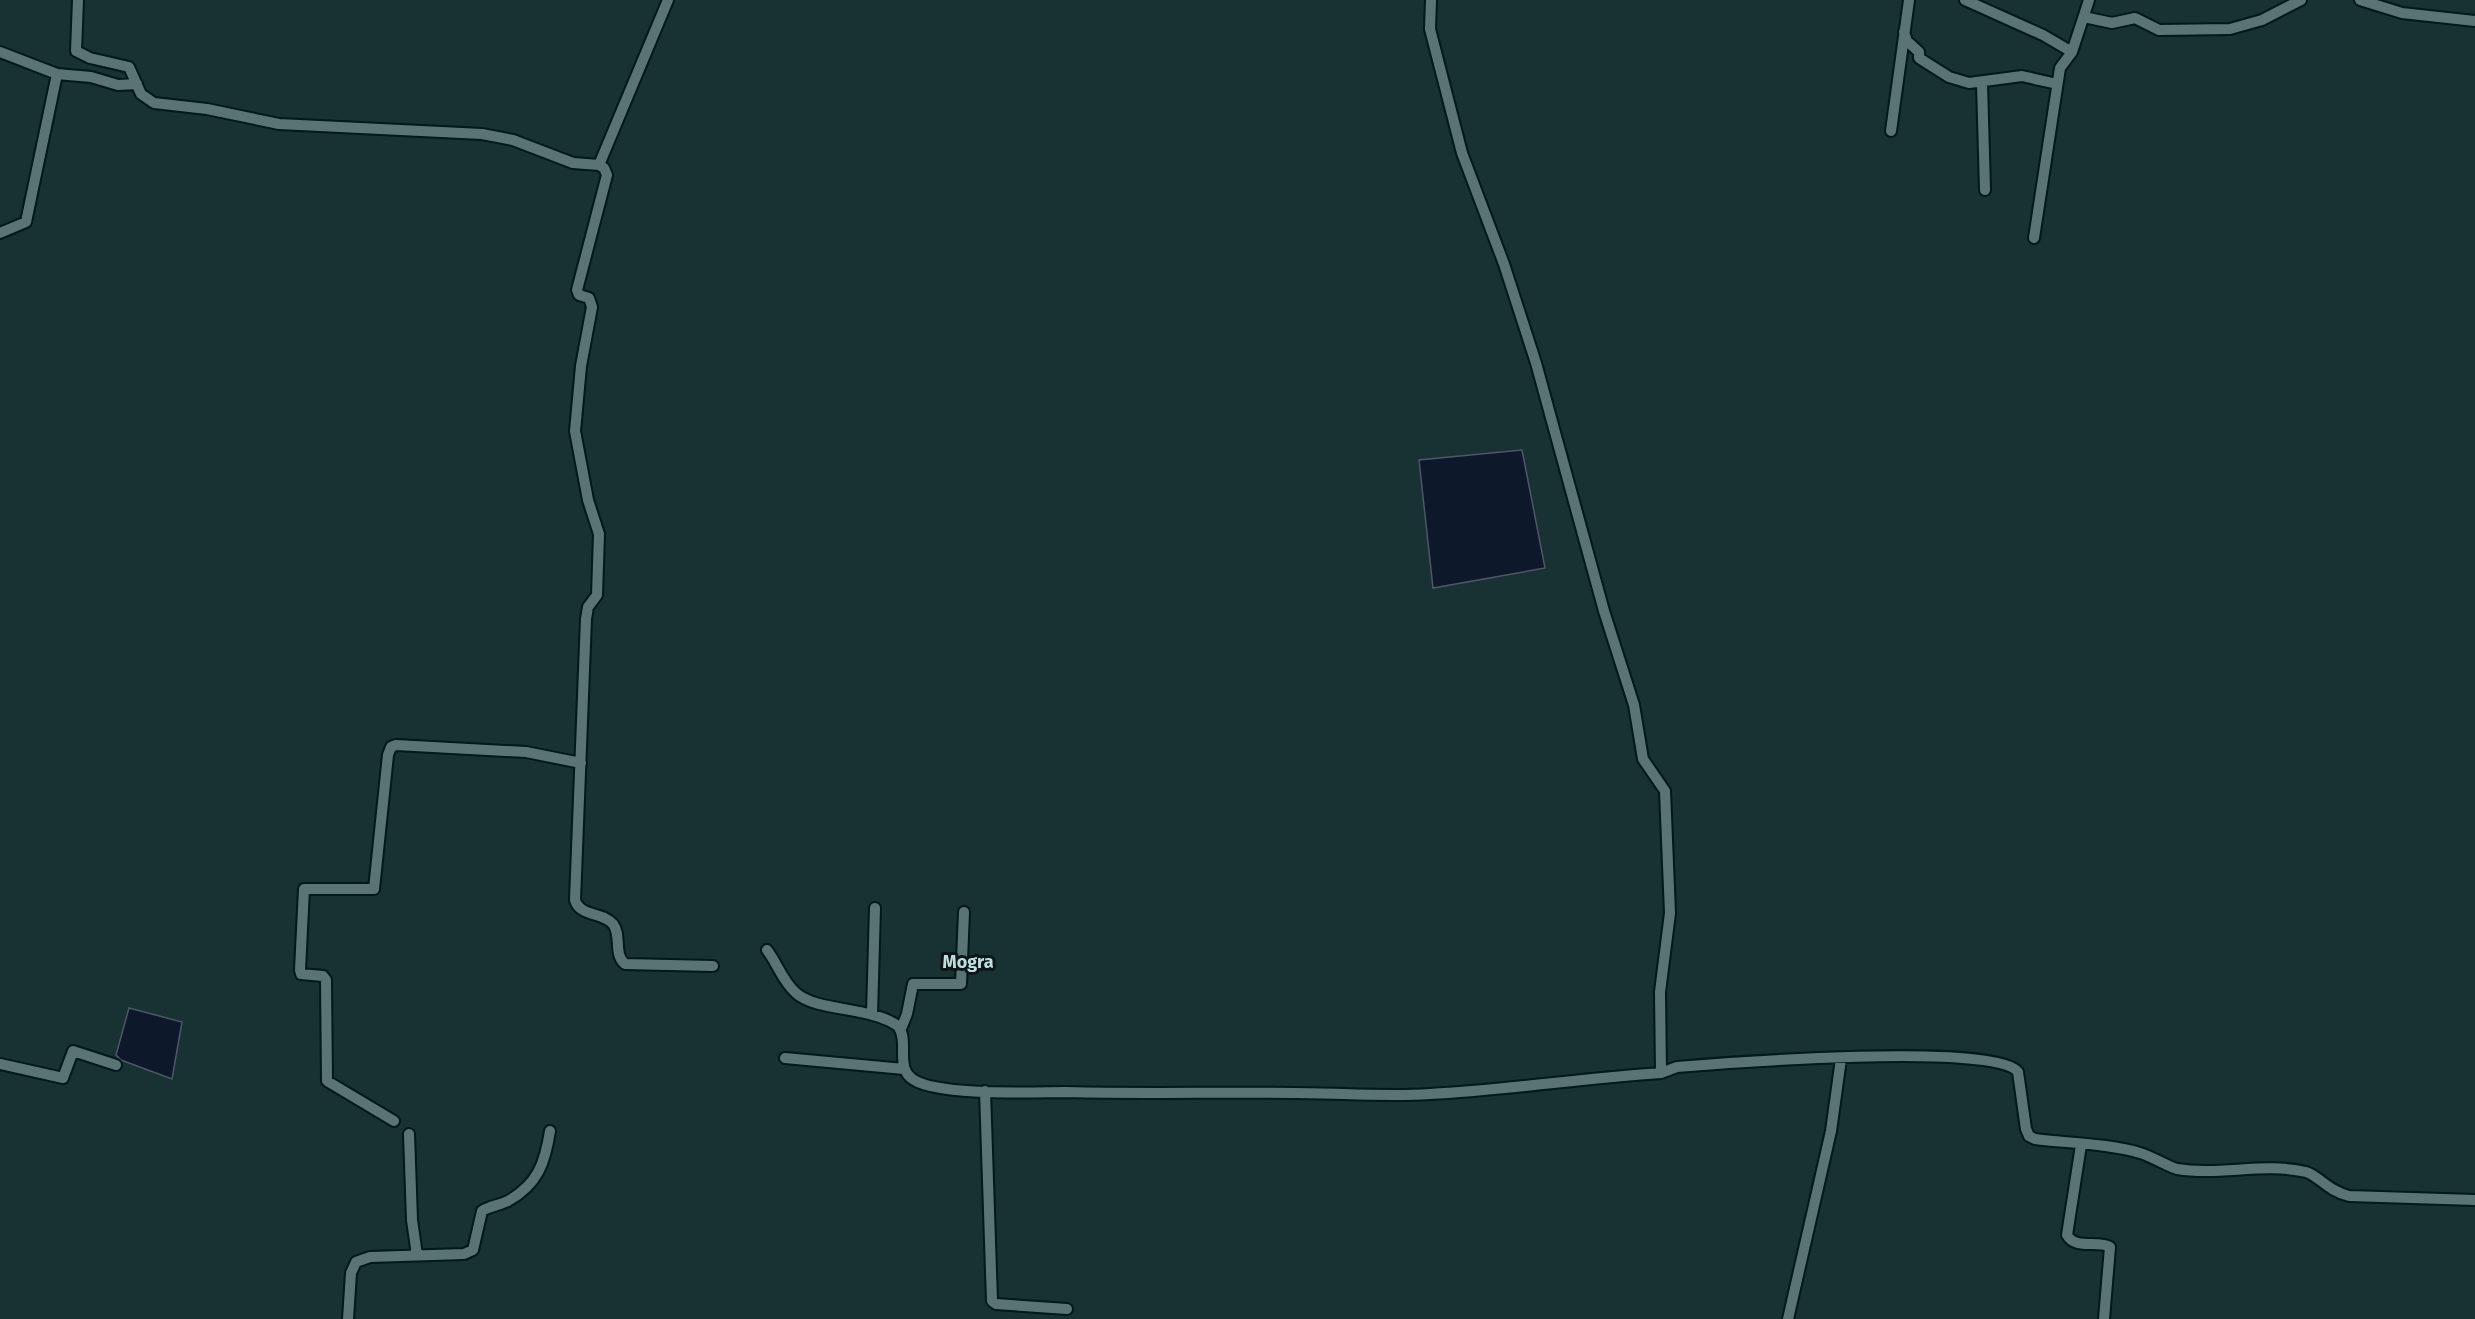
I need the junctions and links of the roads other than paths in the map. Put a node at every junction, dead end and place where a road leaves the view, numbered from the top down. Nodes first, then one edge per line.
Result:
1 (78, 0) edge
2 (668, 0) edge
3 (1431, 0) edge
4 (1909, 0) edge
5 (1965, 0) edge
6 (2301, 0) edge
7 (2360, 0) edge
8 (2089, 1) edge
9 (2085, 16) junction
10 (2475, 21) edge
11 (1904, 32) junction
12 (0, 52) edge
13 (2072, 52) junction
14 (57, 74) junction
15 (1982, 83) junction
16 (137, 84) junction
17 (2057, 84) junction
18 (1891, 131) dead end
19 (599, 165) junction
20 (1985, 190) dead end
21 (0, 233) edge
22 (2034, 238) dead end
23 (581, 763) junction
24 (875, 908) dead end
25 (964, 912) dead end
26 (767, 950) dead end
27 (713, 966) dead end
28 (873, 1014) junction
29 (901, 1029) junction
30 (785, 1058) dead end
31 (1841, 1059) junction
32 (0, 1064) edge
33 (116, 1065) dead end
34 (904, 1069) junction
35 (1661, 1073) junction
36 (985, 1091) junction
37 (394, 1121) dead end
38 (550, 1131) dead end
39 (410, 1134) dead end
40 (2081, 1145) junction
41 (2475, 1200) edge
42 (417, 1255) junction
43 (1067, 1309) dead end
44 (348, 1319) edge
45 (1788, 1319) edge
46 (2104, 1319) edge

1 - 16 street
2 - 19 street
3 - 35 street
4 - 11 street
5 - 13 street
6 - 9 street
7 - 10 street
8 - 9 street
9 - 13 street
11 - 15 street
11 - 18 street
12 - 14 street
13 - 17 street
14 - 16 street
14 - 21 street
15 - 17 street
15 - 20 street
16 - 19 street
17 - 22 street
19 - 23 street
23 - 27 street
23 - 37 street
24 - 28 street
25 - 29 street
26 - 28 street
28 - 29 street
29 - 34 street
30 - 34 street
31 - 35 street
31 - 40 street
31 - 45 street
32 - 33 street
34 - 36 street
35 - 36 street
36 - 43 street
38 - 42 street
39 - 42 street
40 - 41 street
40 - 46 street
42 - 44 street

